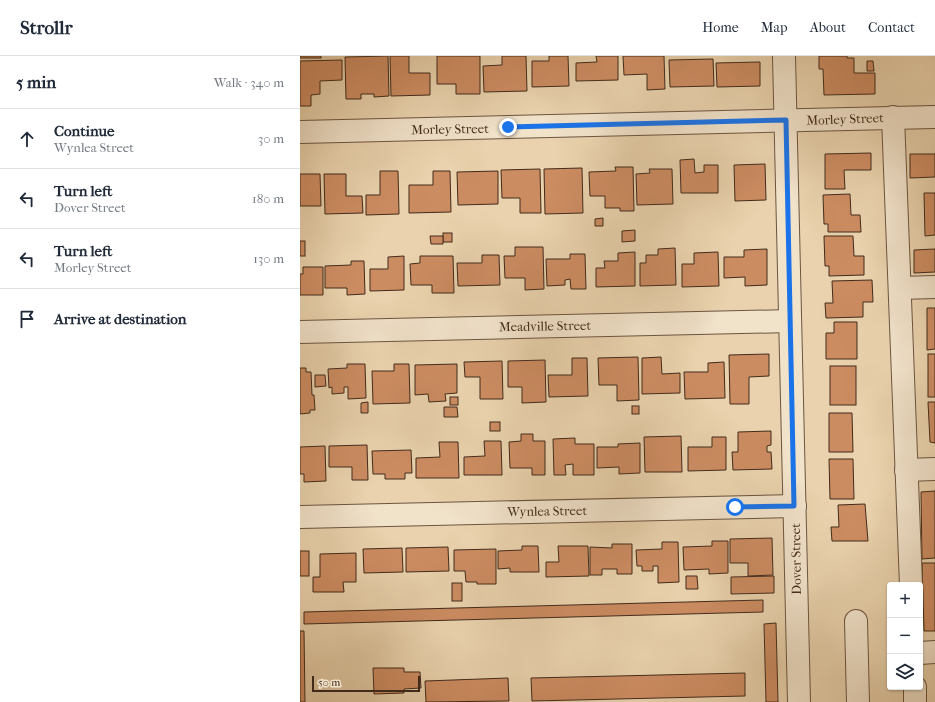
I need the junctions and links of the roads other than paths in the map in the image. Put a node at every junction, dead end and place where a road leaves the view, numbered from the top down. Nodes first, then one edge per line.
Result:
1 (784, 56) edge
2 (935, 117) edge
3 (893, 118) junction
4 (786, 120) junction
5 (300, 132) edge
6 (935, 287) edge
7 (900, 288) junction
8 (790, 321) junction
9 (300, 332) edge
10 (935, 469) edge
11 (906, 470) junction
12 (794, 506) junction
13 (300, 517) edge
14 (911, 582) edge
15 (856, 621) dead end
16 (935, 652) edge
17 (923, 653) edge
18 (915, 690) edge
19 (799, 702) edge
20 (858, 702) edge
21 (915, 702) edge

1 - 4 street, Dover Street
2 - 3 street, Morley Street
3 - 4 street, Morley Street
3 - 7 street
4 - 5 street, Morley Street
4 - 8 street, Dover Street
6 - 7 street
7 - 11 street
8 - 9 street, Meadville Street
8 - 12 street, Dover Street
10 - 11 street
11 - 14 street
12 - 13 street, Wynlea Street
12 - 19 street, Dover Street
15 - 20 street
16 - 17 street
18 - 21 street

